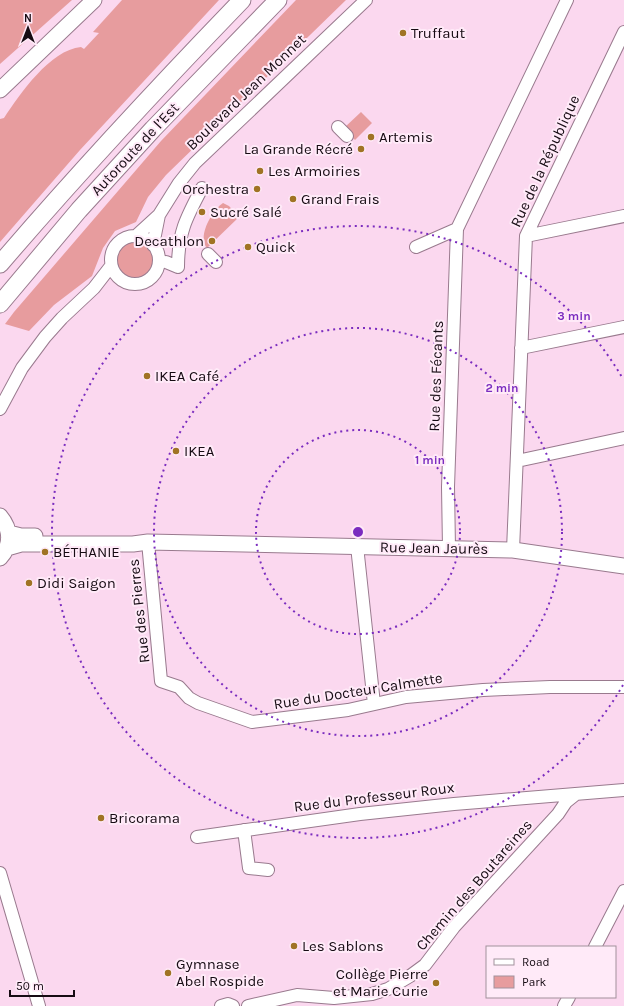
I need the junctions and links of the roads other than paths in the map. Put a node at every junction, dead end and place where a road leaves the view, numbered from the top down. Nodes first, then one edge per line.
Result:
1 (94, 0) edge
2 (242, 0) edge
3 (278, 0) edge
4 (366, 0) edge
5 (567, 0) edge
6 (624, 32) edge
7 (0, 90) edge
8 (202, 188) dead end
9 (159, 215) junction
10 (624, 216) edge
11 (457, 229) junction
12 (136, 236) junction
13 (526, 236) junction
14 (153, 245) junction
15 (416, 247) dead end
16 (166, 262) dead end
17 (0, 264) edge
18 (111, 266) junction
19 (121, 280) junction
20 (94, 288) junction
21 (0, 304) edge
22 (624, 327) edge
23 (521, 348) junction
24 (0, 409) edge
25 (624, 438) edge
26 (517, 461) junction
27 (0, 516) edge
28 (148, 542) junction
29 (5, 546) edge
30 (357, 546) junction
31 (449, 548) junction
32 (513, 550) junction
33 (624, 566) edge
34 (160, 677) joint
35 (624, 686) edge
36 (374, 704) junction
37 (624, 790) edge
38 (568, 803) junction
39 (244, 830) junction
40 (197, 837) dead end
41 (268, 870) dead end
42 (0, 874) edge
43 (624, 891) edge
44 (596, 946) edge
45 (38, 1006) edge
46 (218, 1006) edge
47 (222, 1006) edge
48 (232, 1006) edge
49 (248, 1006) edge

1 - 7 main road
2 - 17 highway, Autoroute de l’Est
3 - 21 highway, Autoroute de l’Est
4 - 9 street, Boulevard Jean Monnet
5 - 11 street
6 - 13 street, Rue de la République
8 - 16 street
9 - 12 street, Boulevard Jean Monnet
9 - 14 street, Boulevard Jean Monnet
10 - 13 street
11 - 15 street
11 - 31 street, Rue des Fécants
12 - 14 street
12 - 18 street, Boulevard Jean Monnet
13 - 23 street, Rue de la République
14 - 19 street, Boulevard Jean Monnet
18 - 19 street
18 - 20 street, Boulevard Jean Monnet
19 - 20 street, Boulevard Jean Monnet
20 - 24 street, Boulevard Jean Monnet
22 - 23 street
23 - 26 street, Rue de la République
25 - 26 street
26 - 32 street, Rue de la République
27 - 29 main road, Rue Jean Jaurès
28 - 29 main road, Rue Jean Jaurès
28 - 30 main road, Rue Jean Jaurès
28 - 34 street, Rue des Pierres
30 - 31 main road, Rue Jean Jaurès
30 - 36 street
31 - 32 main road, Rue Jean Jaurès
32 - 33 main road, Rue Jean Jaurès
34 - 36 street, Rue du Docteur Calmette
35 - 36 street, Rue du Docteur Calmette
37 - 38 street, Rue du Professeur Roux
38 - 39 street, Rue du Professeur Roux
38 - 49 street, Chemin des Boutareines
39 - 40 street, Rue du Professeur Roux
39 - 41 street
42 - 45 street
43 - 44 street
46 - 47 street
47 - 48 street

